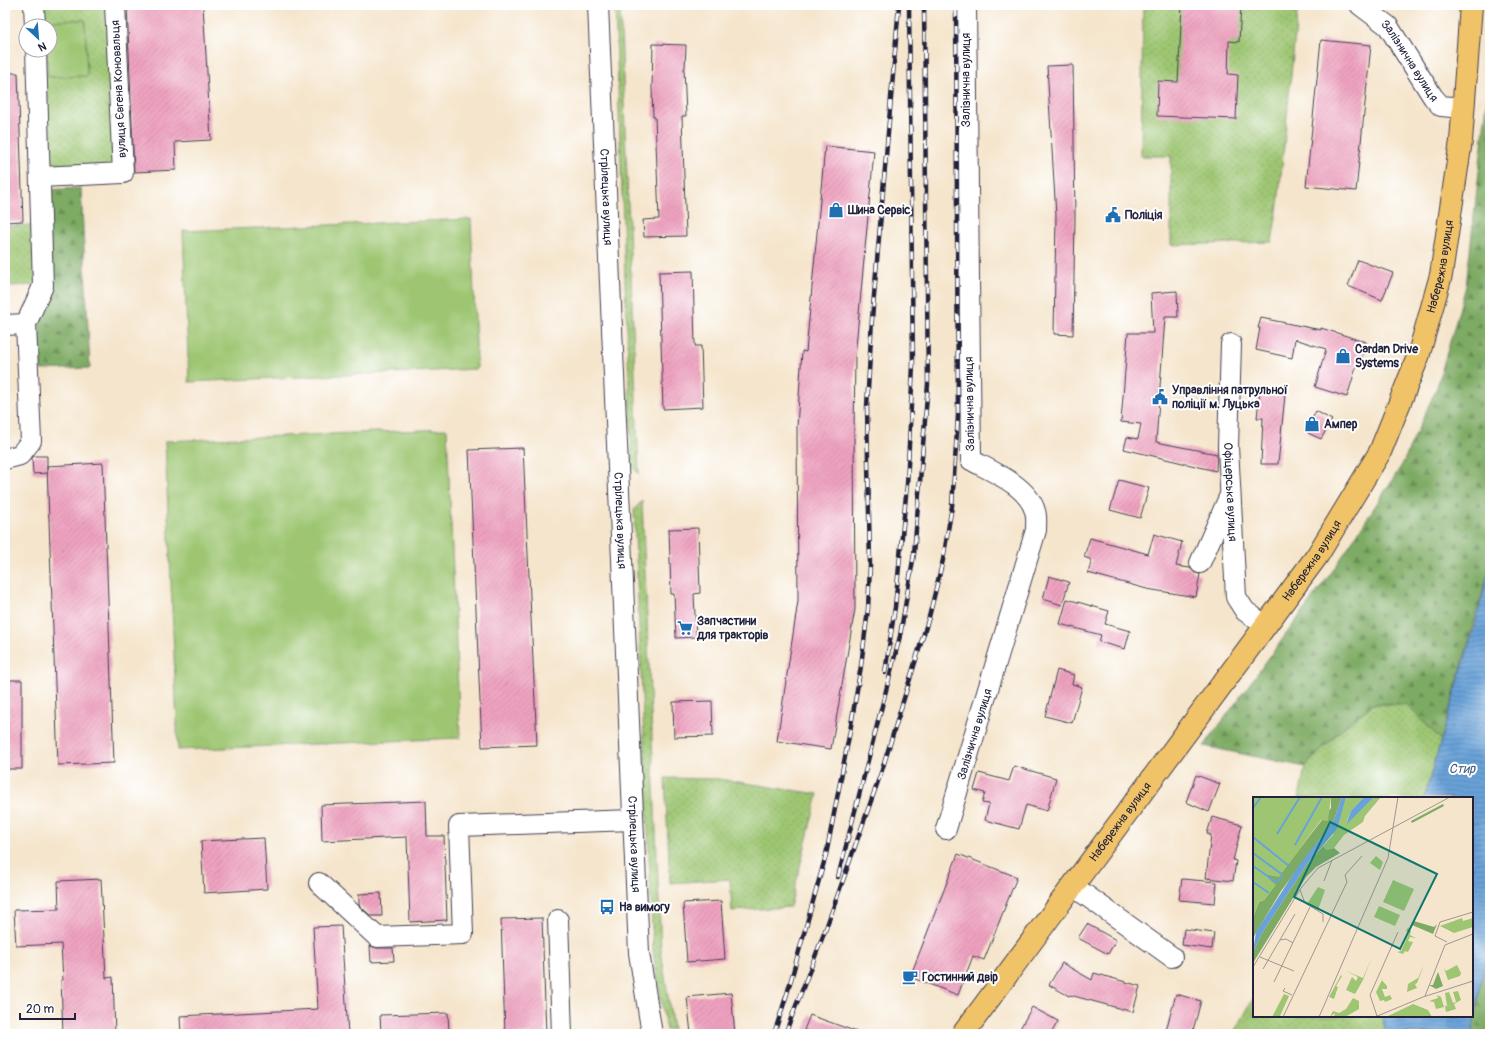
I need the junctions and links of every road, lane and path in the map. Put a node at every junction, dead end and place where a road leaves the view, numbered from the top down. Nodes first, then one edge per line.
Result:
1 (34, 5) edge
2 (115, 5) edge
3 (598, 5) edge
4 (966, 5) edge
5 (1360, 5) edge
6 (1471, 5) edge
7 (35, 18) edge
8 (36, 58) edge
9 (1463, 108) junction
10 (40, 177) junction
11 (26, 324) junction
12 (5, 325) edge
13 (1231, 344) dead end
14 (5, 459) edge
15 (1231, 491) junction
16 (1200, 564) dead end
17 (1266, 626) junction
18 (633, 820) junction
19 (946, 829) dead end
20 (319, 883) dead end
21 (1073, 886) junction
22 (558, 920) dead end
23 (1172, 957) dead end
24 (562, 1034) edge
25 (652, 1034) edge
26 (963, 1034) edge

1 - 7 street
2 - 10 street, вулиця Євгена Коновальця
3 - 18 street, Стрілецька вулиця
4 - 19 street, Залізнична вулиця
5 - 9 street, Залізнична вулиця
6 - 9 main road, Набережна вулиця
8 - 10 street
9 - 17 main road, Набережна вулиця
10 - 11 street
11 - 12 street
11 - 14 street
13 - 15 street, Офіцерська вулиця
15 - 16 street
15 - 17 street, Офіцерська вулиця
17 - 21 main road, Набережна вулиця
18 - 20 street
18 - 25 street, Стрілецька вулиця
21 - 23 street
21 - 26 main road, Набережна вулиця
22 - 24 street

